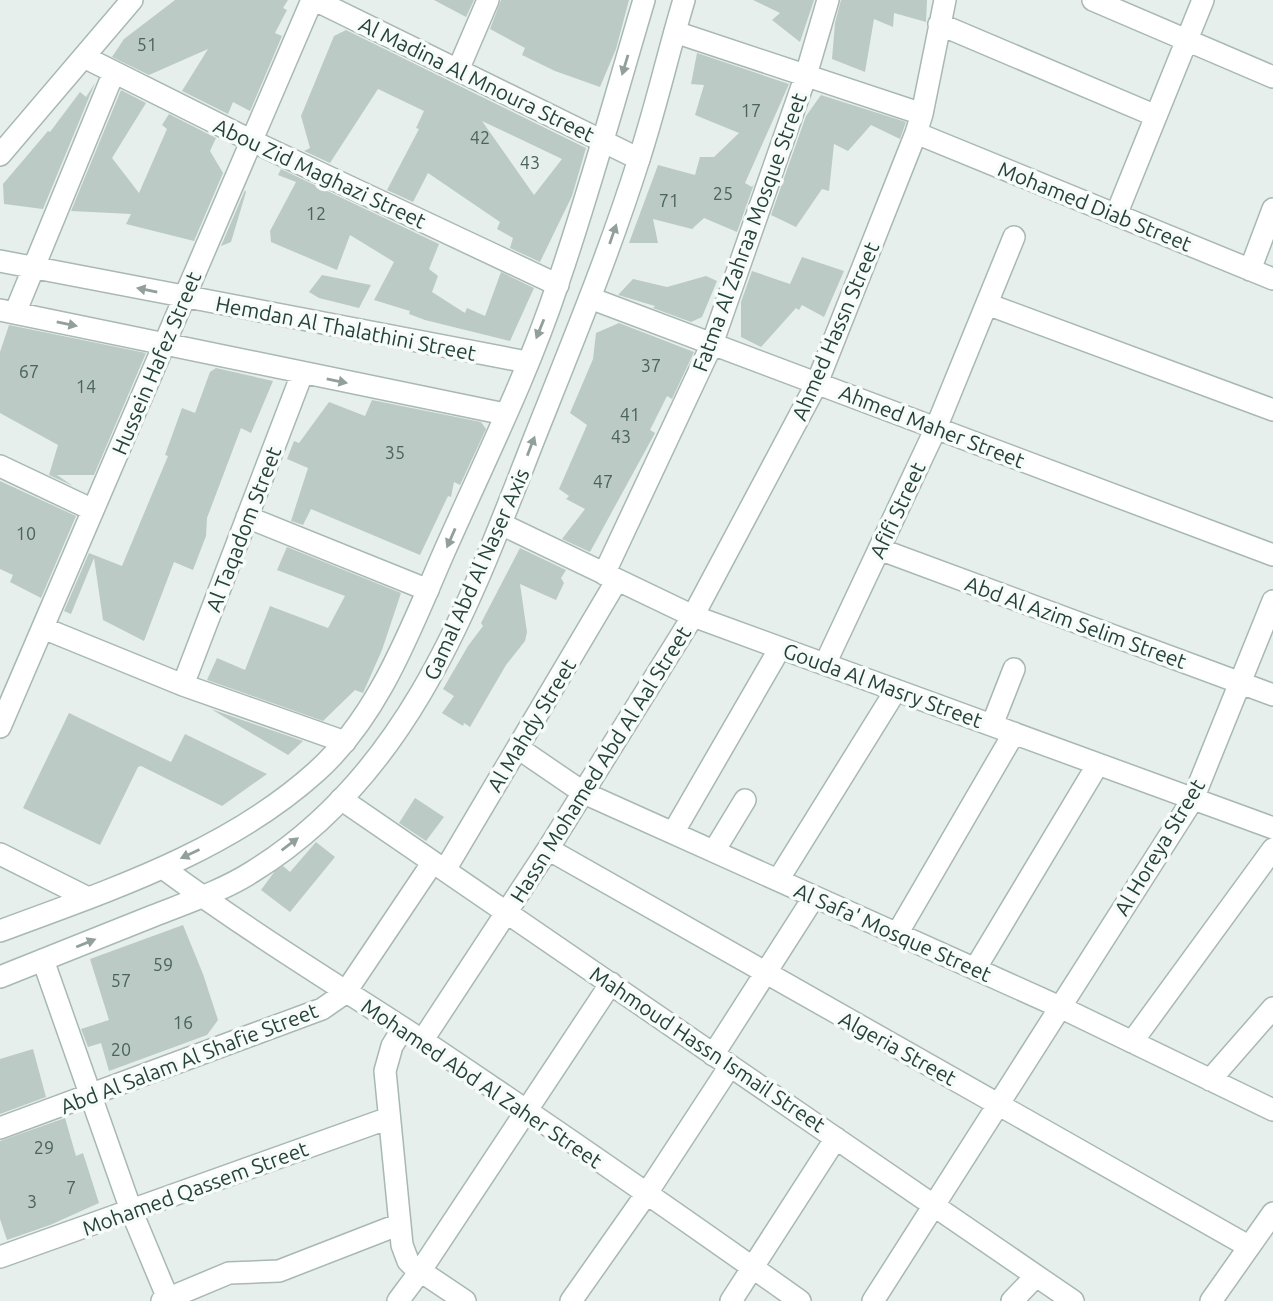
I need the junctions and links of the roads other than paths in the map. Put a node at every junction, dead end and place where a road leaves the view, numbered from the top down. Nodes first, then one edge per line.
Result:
1 (132, 0) edge
2 (313, 0) edge
3 (488, 0) edge
4 (644, 0) edge
5 (684, 0) edge
6 (828, 0) edge
7 (945, 0) edge
8 (1093, 0) edge
9 (1203, 0) edge
10 (939, 24) junction
11 (674, 32) junction
12 (1187, 40) junction
13 (83, 57) junction
14 (458, 69) junction
15 (114, 72) junction
16 (806, 75) junction
17 (1273, 77) edge
18 (1156, 116) junction
19 (919, 123) junction
20 (603, 139) junction
21 (252, 141) junction
22 (0, 155) edge
23 (639, 159) junction
24 (1273, 209) edge
25 (1116, 215) junction
26 (1014, 237) dead end
27 (0, 261) edge
28 (34, 268) junction
29 (1250, 270) junction
30 (1273, 279) edge
31 (558, 285) junction
32 (184, 297) junction
33 (590, 298) junction
34 (987, 304) junction
35 (8, 312) edge
36 (712, 344) junction
37 (164, 345) junction
38 (527, 362) junction
39 (302, 374) junction
40 (817, 383) junction
41 (1273, 410) edge
42 (505, 414) junction
43 (936, 428) junction
44 (0, 466) edge
45 (93, 510) junction
46 (247, 517) junction
47 (501, 524) junction
48 (879, 549) junction
49 (1273, 555) edge
50 (611, 577) junction
51 (428, 590) junction
52 (1273, 601) edge
53 (693, 616) junction
54 (43, 628) junction
55 (780, 648) junction
56 (825, 664) junction
57 (1014, 669) dead end
58 (1240, 683) junction
59 (183, 685) junction
60 (896, 690) junction
61 (1273, 695) edge
62 (992, 725) junction
63 (0, 727) edge
64 (1014, 733) junction
65 (345, 742) junction
66 (518, 748) junction
67 (1098, 764) junction
68 (584, 793) junction
69 (341, 799) junction
70 (1193, 799) junction
71 (745, 800) dead end
72 (1273, 828) edge
73 (673, 833) junction
74 (548, 849) junction
75 (1273, 849) edge
76 (714, 851) junction
77 (0, 854) edge
78 (439, 866) junction
79 (163, 868) junction
80 (779, 880) junction
81 (201, 896) junction
82 (814, 897) junction
83 (88, 898) junction
84 (507, 912) junction
85 (0, 931) edge
86 (897, 934) junction
87 (43, 960) junction
88 (975, 969) junction
89 (765, 973) junction
90 (0, 977) edge
91 (611, 983) junction
92 (345, 993) junction
93 (1062, 1008) junction
94 (1273, 1008) edge
95 (403, 1028) junction
96 (422, 1041) junction
97 (1132, 1042) junction
98 (721, 1060) junction
99 (1210, 1080) junction
100 (90, 1096) junction
101 (999, 1105) junction
102 (527, 1110) junction
103 (1273, 1110) edge
104 (389, 1118) junction
105 (0, 1128) edge
106 (836, 1138) junction
107 (647, 1193) junction
108 (935, 1205) junction
109 (131, 1210) junction
110 (1273, 1213) edge
111 (400, 1224) junction
112 (1248, 1246) junction
113 (0, 1257) edge
114 (752, 1268) junction
115 (421, 1270) junction
116 (1036, 1276) junction
117 (166, 1300) edge
118 (398, 1301) edge
119 (465, 1301) edge
120 (572, 1301) edge
121 (731, 1301) edge
122 (800, 1301) edge
123 (873, 1301) edge
124 (1012, 1301) edge
125 (1073, 1301) edge
126 (1211, 1301) edge

1 - 13 street
2 - 14 street, Al Madina Al Mnoura Street
2 - 21 street, Hussein Hafez Street
3 - 14 street
4 -> 20 street, Gamal Abd Al Naser Axis
5 - 11 street, Gamal Abd Al Naser Axis
6 - 16 street, Fatma Al Zahraa Mosque Street
7 - 10 street, Ahmed Hassn Street
8 - 12 street
9 - 12 street
10 - 18 street
10 - 19 street, Ahmed Hassn Street
11 - 16 street, Mohamed Diab Street
11 - 23 street, Gamal Abd Al Naser Axis
12 - 17 street
12 - 18 street
13 - 15 street, Abou Zid Maghazi Street
13 - 22 street
14 - 20 street, Al Madina Al Mnoura Street
15 - 21 street, Abou Zid Maghazi Street
15 - 28 street
16 - 19 street, Mohamed Diab Street
16 - 36 street, Fatma Al Zahraa Mosque Street
18 - 25 street
19 - 25 street, Mohamed Diab Street
19 - 40 street, Ahmed Hassn Street
20 - 23 street, Al Madina Al Mnoura Street
20 - 31 street, Gamal Abd Al Naser Axis
21 - 31 street, Abou Zid Maghazi Street
21 - 32 street, Hussein Hafez Street
33 -> 23 street, Gamal Abd Al Naser Axis
24 - 29 street
25 - 29 street, Mohamed Diab Street
26 - 34 street, Afifi Street
27 - 28 street, Hemdan Al Thalathini Street
32 -> 28 street, Hemdan Al Thalathini Street
28 - 35 street
29 - 30 street, Mohamed Diab Street
31 -> 38 street, Gamal Abd Al Naser Axis
32 - 37 street, Hussein Hafez Street
32 - 38 street, Hemdan Al Thalathini Street
33 - 36 street, Ahmed Maher Street
47 -> 33 street, Gamal Abd Al Naser Axis
34 - 41 street
34 - 43 street, Afifi Street
35 -> 37 street
36 - 40 street, Ahmed Maher Street
36 - 50 street, Fatma Al Zahraa Mosque Street
37 - 39 street
37 - 45 street, Hussein Hafez Street
38 - 42 street, Gamal Abd Al Naser Axis
39 -> 42 street
39 - 46 street, Al Taqadom Street
40 - 43 street, Ahmed Maher Street
40 - 53 street, Ahmed Hassn Street
42 -> 51 street, Gamal Abd Al Naser Axis
43 - 48 street, Afifi Street
43 - 49 street, Ahmed Maher Street
44 - 45 street
45 - 54 street, Hussein Hafez Street
46 - 51 street
46 - 59 street, Al Taqadom Street
47 - 50 street, Gouda Al Masry Street
47 - 69 street, Gamal Abd Al Naser Axis
48 - 56 street, Afifi Street
48 - 58 street, Abd Al Azim Selim Street
50 - 53 street, Gouda Al Masry Street
50 - 66 street, Al Mahdy Street
51 - 65 street, Gamal Abd Al Naser Axis
52 - 58 street, Al Horeya Street
53 - 55 street, Gouda Al Masry Street
53 - 68 street, Hassn Mohamed Abd Al Aal Street
54 - 59 street
54 - 63 street, Hussein Hafez Street
55 - 56 street, Gouda Al Masry Street
55 - 73 street
56 - 60 street, Gouda Al Masry Street
57 - 62 street
58 - 61 street, Abd Al Azim Selim Street
58 - 70 street, Al Horeya Street
59 - 65 street
60 - 62 street, Gouda Al Masry Street
60 - 80 street
62 - 64 street, Gouda Al Masry Street
64 - 67 street, Gouda Al Masry Street
64 - 86 street
65 -> 79 street, Gamal Abd Al Naser Axis
66 - 68 street, Al Safa' Mosque Street
66 - 78 street, Al Mahdy Street
67 - 70 street, Gouda Al Masry Street
67 - 88 street
68 - 73 street, Al Safa' Mosque Street
68 - 74 street, Hassn Mohamed Abd Al Aal Street
69 - 78 street, Mahmoud Hassn Ismail Street
81 -> 69 street, Gamal Abd Al Naser Axis
70 - 72 street, Gouda Al Masry Street
70 - 93 street, Al Horeya Street
71 - 76 street
73 - 76 street, Al Safa' Mosque Street
74 - 84 street, Hassn Mohamed Abd Al Aal Street
74 - 89 street, Algeria Street
75 - 97 street
76 - 80 street, Al Safa' Mosque Street
77 - 83 street
78 - 84 street, Mahmoud Hassn Ismail Street
78 - 92 street, Abd Al Salam Al Shafie Street
79 - 81 street, Mohamed Abd Al Zaher Street
79 - 83 street, Gamal Abd Al Naser Axis
80 - 82 street, Al Safa' Mosque Street
87 -> 81 street, Gamal Abd Al Naser Axis
81 - 92 street, Mohamed Abd Al Zaher Street
82 - 86 street, Al Safa' Mosque Street
82 - 89 street
83 - 85 street, Gamal Abd Al Naser Axis
84 - 91 street, Mahmoud Hassn Ismail Street
84 - 96 street, Hassn Mohamed Abd Al Aal Street
86 - 88 street, Al Safa' Mosque Street
87 - 90 street, Gamal Abd Al Naser Axis
87 - 100 street
88 - 93 street, Al Safa' Mosque Street
89 - 98 street
89 - 101 street, Algeria Street
91 - 98 street, Mahmoud Hassn Ismail Street
91 - 102 street
92 - 95 street, Mohamed Abd Al Zaher Street
92 - 100 street, Abd Al Salam Al Shafie Street
93 - 97 street, Al Safa' Mosque Street
93 - 101 street, Al Horeya Street
94 - 99 street
95 - 96 street, Mohamed Abd Al Zaher Street
95 - 104 street
96 - 102 street, Mohamed Abd Al Zaher Street
97 - 99 street, Al Safa' Mosque Street
98 - 106 street, Mahmoud Hassn Ismail Street
98 - 107 street
99 - 103 street, Al Safa' Mosque Street
100 - 105 street, Abd Al Salam Al Shafie Street
100 - 109 street
101 - 108 street, Al Horeya Street
101 - 112 street, Algeria Street
102 - 107 street, Mohamed Abd Al Zaher Street
102 - 115 street
104 - 109 street, Mohamed Qassem Street
104 - 111 street
106 - 108 street, Mahmoud Hassn Ismail Street
106 - 114 street
107 - 114 street, Mohamed Abd Al Zaher Street
107 - 120 street
108 - 116 street, Mahmoud Hassn Ismail Street
108 - 123 street, Al Horeya Street
109 - 113 street, Mohamed Qassem Street
109 - 117 street
110 - 112 street
111 - 115 street
111 - 117 street
112 - 126 street
114 - 121 street
114 - 122 street, Mohamed Abd Al Zaher Street
115 - 118 street
115 - 119 street
116 - 124 street
116 - 125 street, Mahmoud Hassn Ismail Street

